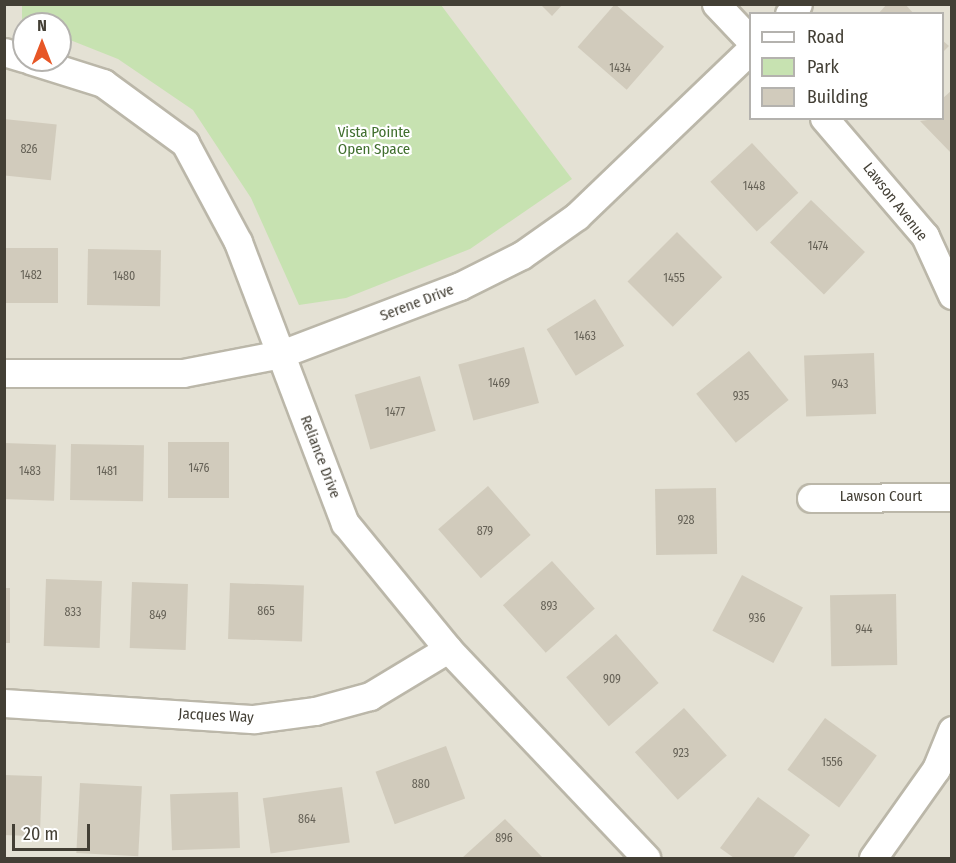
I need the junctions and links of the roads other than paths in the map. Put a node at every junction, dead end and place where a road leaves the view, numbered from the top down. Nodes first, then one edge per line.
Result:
1 (716, 4) edge
2 (749, 39) edge
3 (749, 51) edge
4 (68, 72) edge
5 (826, 120) edge
6 (951, 295) edge
7 (281, 354) junction
8 (4, 374) edge
9 (951, 497) edge
10 (811, 498) dead end
11 (448, 649) junction
12 (4, 704) edge
13 (951, 730) edge
14 (646, 858) edge
15 (873, 858) edge

1 - 2 street
3 - 7 street, Serene Drive
4 - 7 street, Reliance Drive
5 - 6 street, Lawson Avenue
7 - 8 street, Serene Drive
7 - 11 street, Reliance Drive
9 - 10 street, Lawson Court
11 - 12 street, Jacques Way
11 - 14 street, Reliance Drive
13 - 15 street

